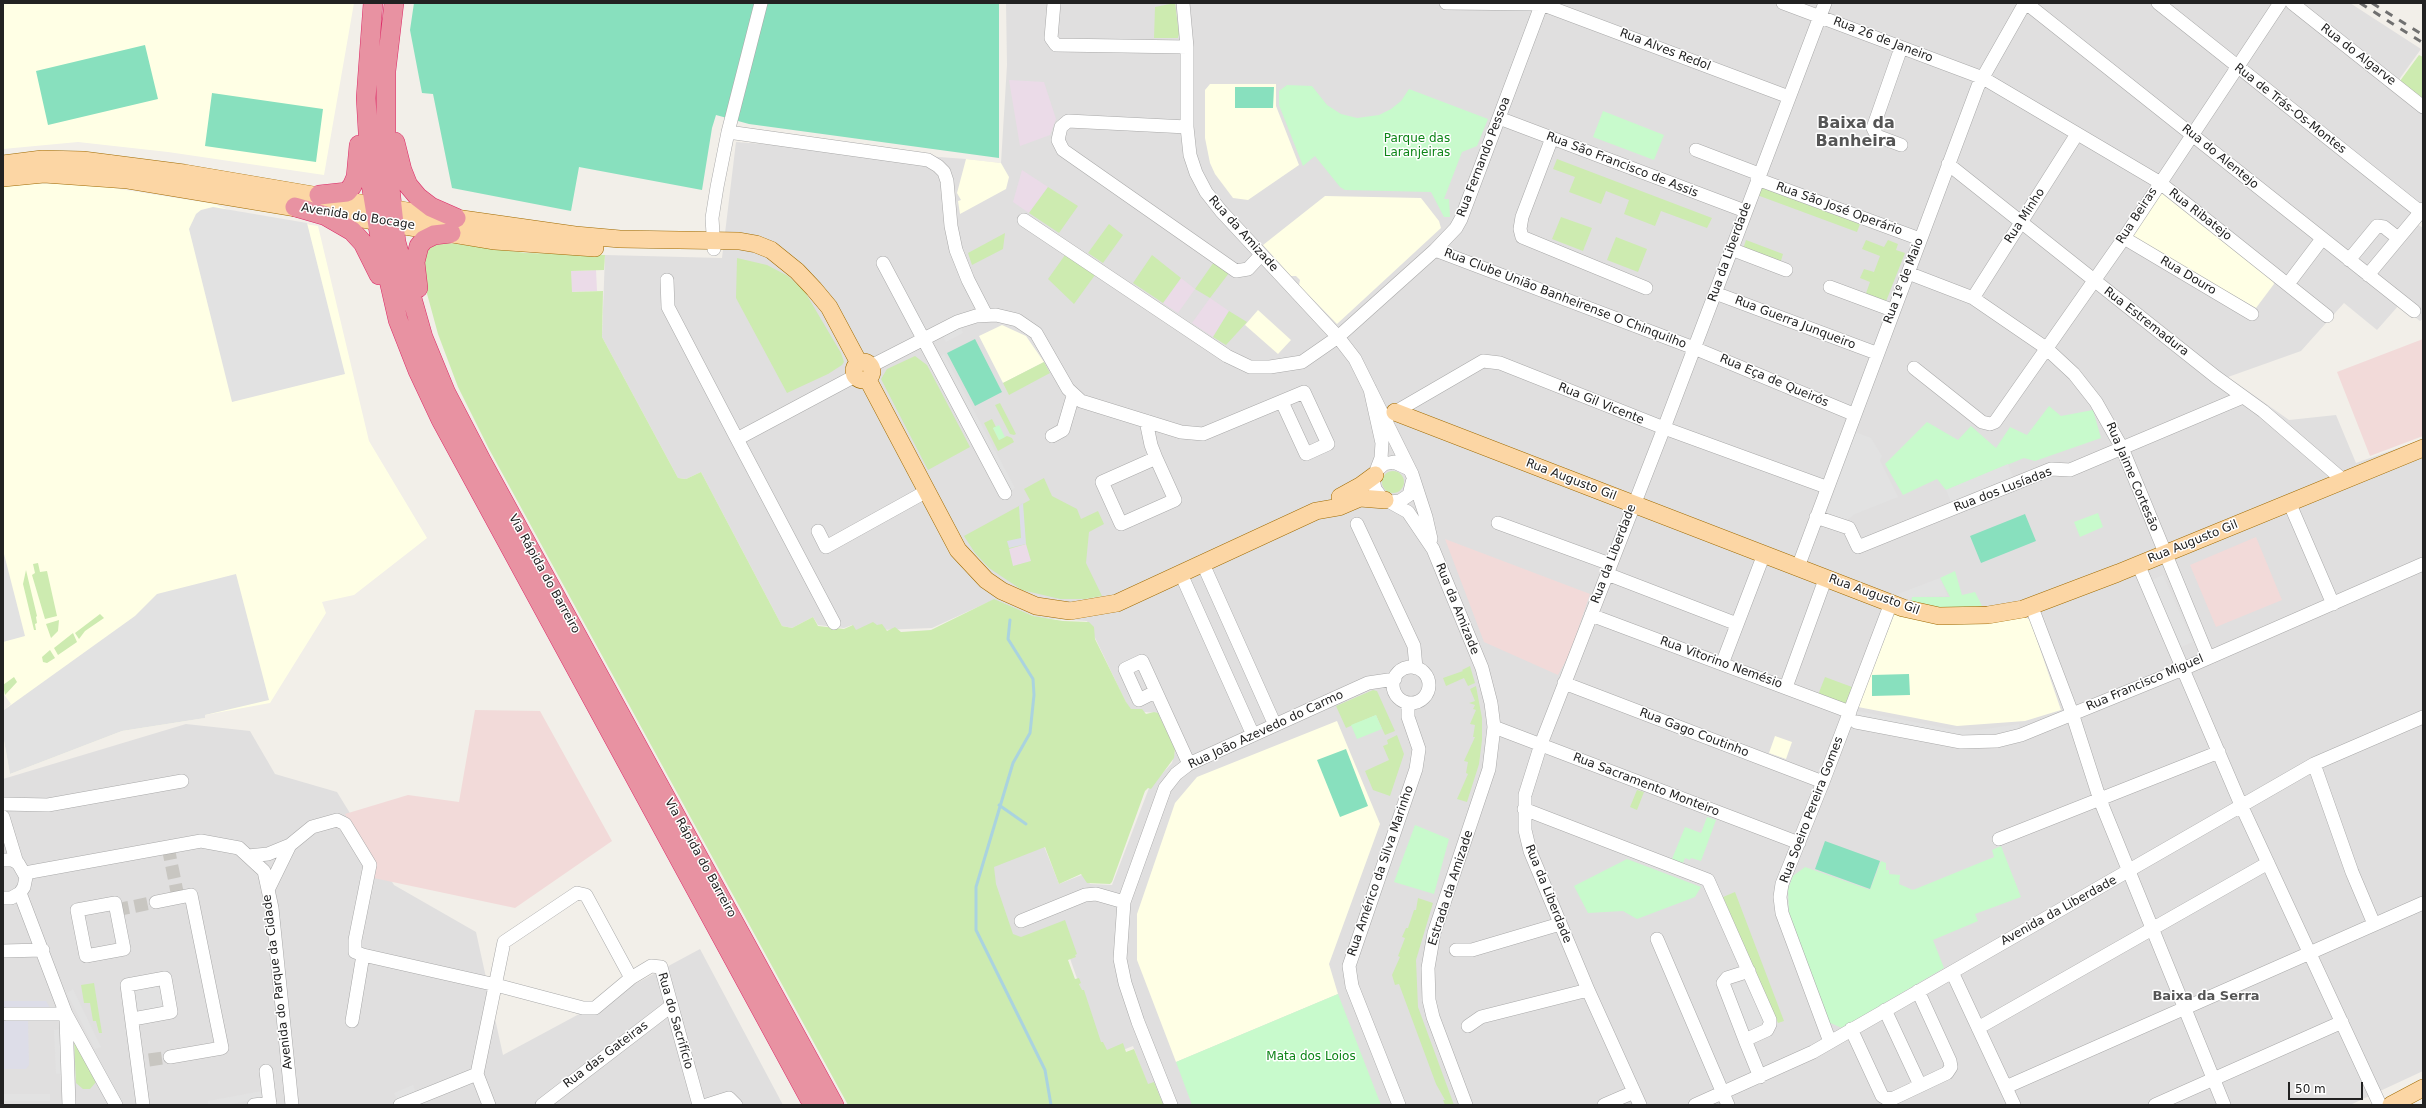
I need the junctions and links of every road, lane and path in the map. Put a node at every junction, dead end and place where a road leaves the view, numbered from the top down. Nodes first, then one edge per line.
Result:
1 (373, 3) edge
2 (394, 3) edge
3 (761, 3) edge
4 (1054, 3) edge
5 (1183, 3) edge
6 (1446, 3) edge
7 (1542, 3) edge
8 (1783, 3) edge
9 (1825, 3) edge
10 (2026, 3) edge
11 (2158, 3) edge
12 (2280, 3) edge
13 (2292, 3) edge
14 (1820, 16) junction
15 (1187, 47) junction
16 (1901, 48) junction
17 (2238, 68) junction
18 (1983, 78) junction
19 (1789, 97) junction
20 (366, 98) junction
21 (386, 102) junction
22 (2423, 107) edge
23 (1499, 118) junction
24 (1187, 127) junction
25 (728, 132) junction
26 (2077, 134) junction
27 (2192, 135) junction
28 (1552, 138) junction
29 (1901, 145) dead end
30 (1696, 150) dead end
31 (3, 164) edge
32 (1948, 164) junction
33 (1758, 176) junction
34 (3, 178) edge
35 (2159, 182) junction
36 (319, 195) junction
37 (295, 207) junction
38 (1745, 211) junction
39 (2422, 212) edge
40 (385, 214) junction
41 (1024, 220) dead end
42 (2022, 222) junction
43 (454, 225) junction
44 (2124, 238) junction
45 (2398, 238) junction
46 (1920, 239) junction
47 (2322, 239) junction
48 (714, 245) junction
49 (1731, 249) junction
50 (1435, 250) junction
51 (1261, 255) junction
52 (2349, 260) junction
53 (883, 263) dead end
54 (1786, 270) dead end
55 (1908, 273) junction
56 (2368, 275) junction
57 (667, 280) dead end
58 (2093, 280) junction
59 (2288, 284) junction
60 (1830, 287) dead end
61 (1646, 288) dead end
62 (1715, 293) junction
63 (1973, 298) junction
64 (1892, 310) junction
65 (2414, 311) dead end
66 (2252, 314) dead end
67 (986, 315) junction
68 (2327, 316) dead end
69 (398, 320) junction
70 (423, 337) junction
71 (1338, 337) junction
72 (922, 340) junction
73 (1694, 348) junction
74 (2046, 348) junction
75 (1876, 354) junction
76 (1914, 368) dead end
77 (863, 371) junction
78 (1370, 389) junction
79 (1073, 396) junction
80 (2243, 397) junction
81 (1282, 402) dead end
82 (1853, 414) junction
83 (1390, 415) junction
84 (1146, 421) junction
85 (1664, 428) junction
86 (1052, 436) dead end
87 (737, 439) junction
88 (2122, 448) junction
89 (2423, 448) edge
90 (1156, 458) junction
91 (1376, 472) junction
92 (1411, 474) junction
93 (2343, 480) junction
94 (1826, 487) junction
95 (927, 491) junction
96 (1005, 493) dead end
97 (1387, 501) junction
98 (2289, 502) junction
99 (1633, 504) junction
100 (1316, 512) junction
101 (1816, 517) junction
102 (1498, 523) dead end
103 (1358, 524) dead end
104 (818, 530) dead end
105 (1433, 549) junction
106 (1764, 554) junction
107 (2164, 554) junction
108 (1203, 564) junction
109 (2138, 564) junction
110 (2423, 564) edge
111 (1798, 567) junction
112 (1609, 569) junction
113 (1181, 574) junction
114 (1826, 577) junction
115 (1891, 603) junction
116 (2333, 604) junction
117 (2031, 605) junction
118 (1591, 616) junction
119 (834, 623) dead end
120 (1737, 624) junction
121 (2208, 657) junction
122 (1722, 664) junction
123 (1416, 668) junction
124 (1482, 668) joint
125 (2183, 669) junction
126 (1395, 679) junction
127 (1564, 683) junction
128 (1786, 687) junction
129 (1155, 692) dead end
130 (1408, 703) junction
131 (2072, 714) junction
132 (1853, 717) junction
133 (2423, 717) edge
134 (1274, 725) junction
135 (1494, 727) junction
136 (1253, 735) junction
137 (1541, 744) junction
138 (2219, 752) junction
139 (1189, 764) junction
140 (2314, 764) junction
141 (182, 781) dead end
142 (1823, 782) junction
143 (2100, 800) junction
144 (3, 804) edge
145 (2241, 805) junction
146 (1524, 809) junction
147 (3, 817) edge
148 (1999, 839) dead end
149 (1799, 843) junction
150 (290, 845) junction
151 (248, 856) junction
152 (3, 860) edge
153 (2268, 863) junction
154 (21, 868) junction
155 (2129, 872) junction
156 (268, 890) junction
157 (20, 892) junction
158 (3, 898) edge
159 (156, 902) tunnel mouth
160 (1124, 902) junction
161 (2423, 903) edge
162 (77, 910) joint
163 (1020, 921) dead end
164 (1560, 924) junction
165 (2374, 924) junction
166 (2152, 929) junction
167 (1656, 939) dead end
168 (43, 950) junction
169 (1456, 950) dead end
170 (3, 951) edge
171 (2312, 953) junction
172 (363, 955) junction
173 (1749, 971) junction
174 (1952, 972) junction
175 (631, 978) junction
176 (496, 985) junction
177 (1588, 990) junction
178 (1918, 991) junction
179 (671, 1006) junction
180 (2185, 1008) junction
181 (1885, 1010) junction
182 (6, 1014) dead end
183 (66, 1014) junction
184 (133, 1019) dead end
185 (352, 1020) dead end
186 (2342, 1022) junction
187 (1468, 1026) dead end
188 (1978, 1028) junction
189 (1851, 1029) junction
190 (1745, 1040) junction
191 (1830, 1042) junction
192 (170, 1057) tunnel mouth
193 (266, 1071) dead end
194 (477, 1074) junction
195 (1760, 1077) junction
196 (2214, 1078) junction
197 (1920, 1085) junction
198 (2006, 1087) junction
199 (2423, 1088) edge
200 (1634, 1092) junction
201 (1725, 1099) edge
202 (732, 1102) edge
203 (270, 1104) edge
204 (2389, 1104) edge
205 (69, 1105) edge
206 (116, 1105) edge
207 (143, 1105) edge
208 (254, 1105) edge
209 (292, 1105) edge
210 (400, 1105) edge
211 (489, 1105) edge
212 (542, 1105) edge
213 (698, 1105) edge
214 (707, 1105) edge
215 (813, 1105) edge
216 (834, 1105) edge
217 (1171, 1105) edge
218 (1399, 1105) edge
219 (1466, 1105) edge
220 (1604, 1105) edge
221 (1640, 1105) edge
222 (1695, 1105) edge
223 (2014, 1105) edge
224 (2155, 1105) edge
225 (2224, 1105) edge

1 - 20 highway, Via Rápida do Barreiro
2 - 21 highway, Via Rápida do Barreiro
3 - 25 street
4 - 15 street
5 - 15 street, Rua da Amizade
6 - 7 street, Rua Alves Redol
7 - 19 street, Rua Alves Redol
7 - 23 street, Rua Fernando Pessoa
8 - 14 street, Rua 26 de Janeiro
9 - 14 street, Rua da Liberdade
10 - 18 street, Rua 1º de Maio
10 - 27 street, Rua do Alentejo
11 - 17 street, Rua de Trás-Os-Montes
12 - 17 street, Rua Beiras
13 - 22 street, Rua do Algarve
14 - 16 street, Rua 26 de Janeiro
14 - 19 street, Rua da Liberdade
15 - 24 street, Rua da Amizade
16 - 18 street, Rua 26 de Janeiro
16 - 29 street
17 - 27 street, Rua Beiras
17 - 39 street, Rua de Trás-Os-Montes
18 - 26 street, Rua Ribatejo
18 - 32 street, Rua 1º de Maio
19 - 33 street, Rua da Liberdade
20 - 36 highway
20 - 40 highway, Via Rápida do Barreiro
21 - 40 highway, Via Rápida do Barreiro
21 - 43 highway
23 - 28 street, Rua São Francisco de Assis
23 - 50 street, Rua Fernando Pessoa
24 - 51 street, Rua da Amizade
24 - 51 street
25 - 48 street
25 - 67 street
26 - 35 street, Rua Ribatejo
26 - 42 street, Rua Minho
27 - 35 street, Rua Beiras
27 - 47 street, Rua do Alentejo
28 - 38 street, Rua São Francisco de Assis
28 - 61 street
30 - 33 street, Rua São José Operário
31 - 36 main road, Avenida do Bocage
32 - 42 street, Rua Estremadura
32 - 46 street, Rua 1º de Maio
33 - 38 street, Rua da Liberdade
33 - 46 street, Rua São José Operário
34 - 37 main road, Avenida do Bocage
35 - 44 street, Rua Beiras
35 - 59 street, Rua Ribatejo
36 - 40 main road, Avenida do Bocage
37 - 40 main road, Avenida do Bocage
37 - 69 highway
38 - 49 street, Rua da Liberdade
39 - 45 street
40 - 43 main road, Avenida do Bocage
40 - 69 highway, Via Rápida do Barreiro
40 - 70 highway, Via Rápida do Barreiro
41 - 71 street, Rua Fernando Pessoa
42 - 58 street, Rua Estremadura
42 - 63 street, Rua Minho
43 - 48 main road, Avenida do Bocage
43 - 70 highway
44 - 58 street, Rua Beiras
44 - 66 street, Rua Douro
45 - 52 street
45 - 56 street
46 - 55 street, Rua 1º de Maio
47 - 52 street, Rua do Alentejo
47 - 59 street
48 - 77 main road, Avenida do Bocage
49 - 54 street
49 - 62 street, Rua da Liberdade
50 - 71 street, Rua Fernando Pessoa
50 - 73 street, Rua Clube União Banheirense O Chinquilho
51 - 71 street, Rua da Amizade
52 - 56 street, Rua do Alentejo
53 - 72 street
55 - 63 street, Rua Jaime Cortesão
55 - 64 street, Rua 1º de Maio
56 - 65 street, Rua do Alentejo
57 - 87 street
58 - 74 street, Rua Beiras
58 - 80 street, Rua Estremadura
59 - 68 street, Rua Ribatejo
60 - 64 street
62 - 73 street, Rua da Liberdade
62 - 75 street, Rua Guerra Junqueiro
63 - 74 street, Rua Jaime Cortesão
64 - 75 street, Rua 1º de Maio
67 - 72 street
67 - 79 street
69 - 215 highway, Via Rápida do Barreiro
70 - 216 highway, Via Rápida do Barreiro
71 - 78 street, Rua da Amizade
72 - 77 street
72 - 96 street
73 - 82 street, Rua Eça de Queirós
73 - 85 street, Rua da Liberdade
74 - 76 street, Rua Beiras
74 - 88 street, Rua Jaime Cortesão
75 - 82 street, Rua 1º de Maio
77 - 87 street
77 - 95 main road, Avenida do Bocage
78 - 83 street, Rua da Amizade
78 - 91 street, Rua da Amizade
79 - 84 street
79 - 86 street
80 - 88 street, Rua dos Lusíadas
80 - 93 street, Rua Estremadura
81 - 84 street
82 - 94 street, Rua 1º de Maio
83 - 85 street, Rua Gil Vicente
83 - 92 street, Rua da Amizade
83 - 99 main road, Rua Augusto Gil
84 - 90 street
85 - 94 street, Rua Gil Vicente
85 - 99 street, Rua da Liberdade
87 - 119 street
88 - 101 street, Rua dos Lusíadas
88 - 107 street, Rua Jaime Cortesão
89 - 93 main road, Rua Augusto Gil
90 - 90 street
91 - 92 street
91 - 97 street, Rua da Amizade
91 - 100 main road
92 - 97 street
92 - 105 street, Rua da Amizade
93 - 98 main road, Rua Augusto Gil
94 - 101 street, Rua 1º de Maio
95 - 104 street
95 - 113 main road, Avenida do Bocage
97 - 100 main road
97 - 105 street, Rua da Amizade
98 - 107 main road, Rua Augusto Gil
98 - 116 street
99 - 106 main road, Rua Augusto Gil
99 - 112 street, Rua da Liberdade
100 - 108 main road, Avenida do Bocage
101 - 111 street, Rua 1º de Maio
102 - 112 street
103 - 123 street
105 - 124 street, Rua da Amizade
106 - 111 main road, Rua Augusto Gil
106 - 120 street
107 - 109 main road, Rua Augusto Gil
107 - 121 street, Rua Jaime Cortesão
108 - 113 main road, Avenida do Bocage
108 - 134 street
109 - 117 main road, Rua Augusto Gil
109 - 125 street
110 - 116 street, Rua Francisco Miguel
111 - 114 main road, Rua Augusto Gil
112 - 118 street, Rua da Liberdade
112 - 120 street
113 - 136 street
114 - 115 main road, Rua Augusto Gil
114 - 128 street
115 - 117 main road, Rua Augusto Gil
115 - 132 street, Rua Soeiro Pereira Gomes
116 - 121 street, Rua Francisco Miguel
117 - 131 street
118 - 122 street, Rua Vitorino Nemésio
118 - 127 street, Rua da Liberdade
120 - 122 street
121 - 125 street, Rua Francisco Miguel
122 - 128 street, Rua Vitorino Nemésio
123 - 126 street
123 - 130 street
124 - 135 street, Estrada da Amizade
125 - 131 street, Rua Francisco Miguel
125 - 138 street
126 - 130 street
126 - 134 street, Rua João Azevedo do Carmo
127 - 137 street, Rua da Liberdade
127 - 142 street, Rua Gago Coutinho
128 - 132 street, Rua Vitorino Nemésio
129 - 139 street
130 - 218 street, Rua Américo da Silva Marinho
131 - 132 street, Rua Francisco Miguel
131 - 143 street
132 - 142 street, Rua Soeiro Pereira Gomes
133 - 140 street, Avenida da Liberdade
134 - 136 street, Rua João Azevedo do Carmo
135 - 137 street, Rua Sacramento Monteiro
135 - 219 street, Estrada da Amizade
136 - 139 street, Rua João Azevedo do Carmo
137 - 146 street, Rua da Liberdade
137 - 149 street, Rua Sacramento Monteiro
138 - 143 street
138 - 145 street
139 - 160 street, Rua João Azevedo do Carmo
140 - 145 street, Avenida da Liberdade
140 - 165 street
141 - 144 street
142 - 149 street, Rua Soeiro Pereira Gomes
143 - 148 street
143 - 155 street
145 - 153 street
145 - 155 street, Avenida da Liberdade
146 - 164 street, Rua da Liberdade
146 - 173 street
147 - 154 street
149 - 191 street, Rua Soeiro Pereira Gomes
150 - 151 street
150 - 156 street
150 - 172 street
151 - 154 street, Avenida do Parque da Cidade
151 - 156 street, Avenida do Parque da Cidade
152 - 154 street
153 - 166 street
153 - 171 street
154 - 157 street
155 - 166 street
155 - 174 street, Avenida da Liberdade
156 - 209 street, Avenida do Parque da Cidade
157 - 158 street
157 - 168 street
159 - 192 street
160 - 163 street
160 - 217 street, Rua João Azevedo do Carmo
161 - 165 street
162 - 162 street
164 - 169 street
164 - 177 street, Rua da Liberdade
165 - 171 street
166 - 180 street
166 - 188 street
167 - 201 street
168 - 170 street
168 - 183 street
171 - 180 street
171 - 186 street
172 - 176 street
172 - 185 street
173 - 190 street
173 - 190 street
174 - 178 street, Avenida da Liberdade
174 - 188 street
175 - 176 street
175 - 176 street
175 - 179 street, Rua do Sacrifício
176 - 194 street
177 - 187 street
177 - 200 street, Rua da Liberdade
178 - 181 street, Avenida da Liberdade
178 - 197 street
179 - 212 street, Rua das Gateiras
179 - 213 street, Rua do Sacrifício
180 - 196 street
180 - 198 street
181 - 189 street, Avenida da Liberdade
181 - 197 street
182 - 183 street
183 - 205 street
183 - 206 street
184 - 207 street
186 - 196 street
186 - 204 street
188 - 198 street
189 - 191 street, Avenida da Liberdade
189 - 197 street
190 - 195 street
191 - 195 street, Avenida da Liberdade
193 - 203 street
194 - 210 street
194 - 211 street
195 - 201 street, Avenida da Liberdade
196 - 224 street
196 - 225 street
198 - 223 street
199 - 204 main road
200 - 220 street
200 - 221 street, Rua da Liberdade
201 - 222 street, Avenida da Liberdade
202 - 214 street
203 - 208 street

